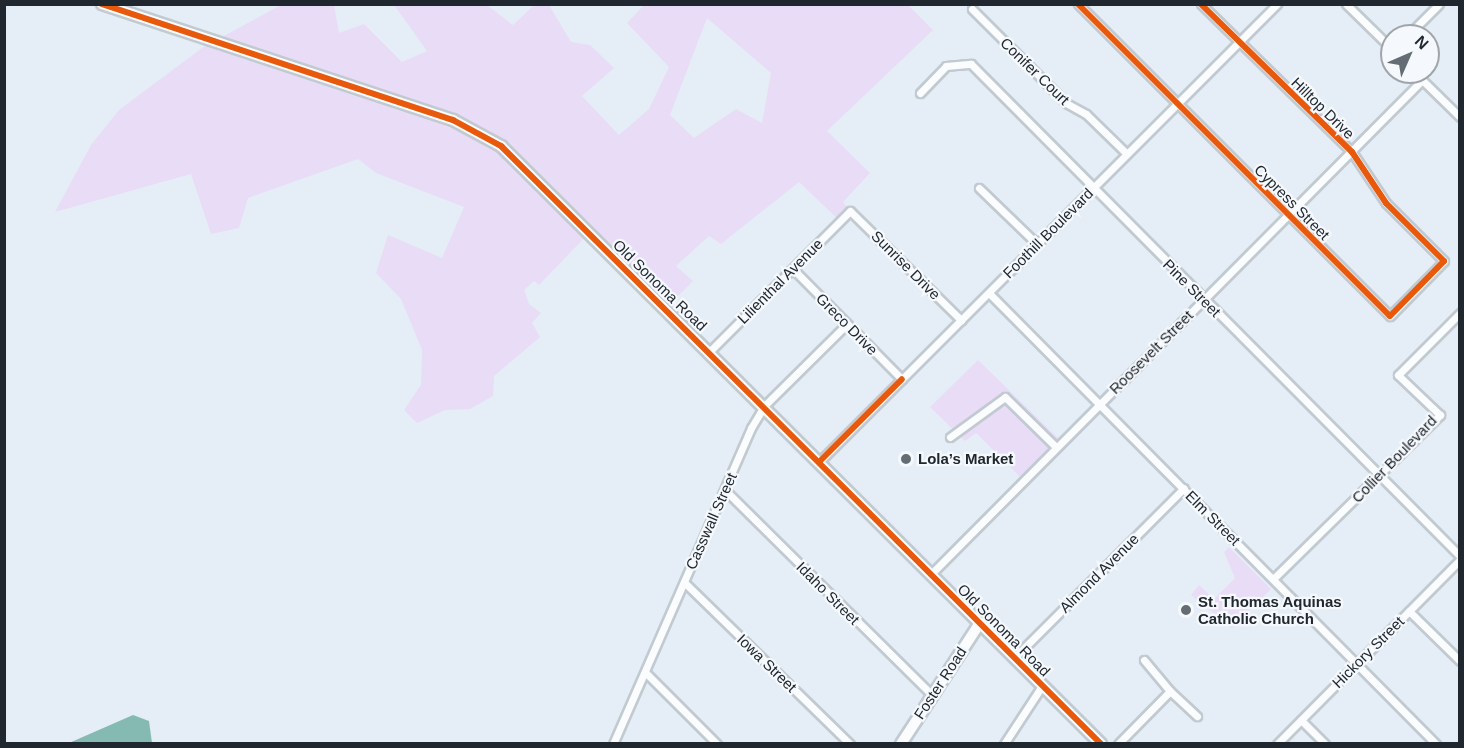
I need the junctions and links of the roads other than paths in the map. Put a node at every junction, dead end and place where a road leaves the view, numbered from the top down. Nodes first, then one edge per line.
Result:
1 (102, 4) edge
2 (1078, 4) edge
3 (1201, 4) edge
4 (1277, 4) edge
5 (1346, 4) edge
6 (1439, 4) edge
7 (972, 9) dead end
8 (1419, 24) edge
9 (1380, 38) edge
10 (1240, 43) junction
11 (1418, 84) edge
12 (1426, 84) edge
13 (920, 93) dead end
14 (1177, 105) junction
15 (1460, 117) edge
16 (1352, 153) junction
17 (1127, 154) junction
18 (979, 188) dead end
19 (1092, 188) junction
20 (850, 211) joint
21 (1288, 215) junction
22 (1037, 244) junction
23 (792, 269) junction
24 (989, 293) junction
25 (1203, 299) junction
26 (1460, 313) edge
27 (1390, 316) joint
28 (961, 320) junction
29 (847, 324) junction
30 (710, 351) junction
31 (902, 379) junction
32 (1100, 404) junction
33 (764, 406) junction
34 (950, 437) dead end
35 (1056, 447) junction
36 (819, 462) junction
37 (1379, 476) junction
38 (1184, 488) junction
39 (725, 490) junction
40 (1460, 558) edge
41 (931, 574) junction
42 (1274, 578) junction
43 (684, 582) junction
44 (1409, 611) junction
45 (980, 623) junction
46 (1014, 658) junction
47 (1144, 660) dead end
48 (1460, 661) edge
49 (1357, 664) junction
50 (645, 672) junction
51 (1042, 686) junction
52 (1170, 691) junction
53 (932, 695) junction
54 (1197, 716) dead end
55 (1301, 720) junction
56 (613, 744) edge
57 (717, 744) edge
58 (850, 744) edge
59 (901, 744) edge
60 (1004, 744) edge
61 (1101, 744) edge
62 (1118, 744) edge
63 (1277, 744) edge
64 (1325, 744) edge
65 (1436, 744) edge

1 - 30 main road, Old Sonoma Road
2 - 14 street, Cypress Street
3 - 10 street, Hilltop Drive
4 - 10 street, Foothill Boulevard
5 - 9 street
6 - 8 street
7 - 17 street, Conifer Court
10 - 14 street, Foothill Boulevard
10 - 16 street, Hilltop Drive
11 - 16 street, Roosevelt Street
12 - 15 street
13 - 19 street, Pine Street
14 - 17 street, Foothill Boulevard
14 - 21 street, Cypress Street
16 - 21 street, Roosevelt Street
16 - 27 street, Hilltop Drive
17 - 19 street, Foothill Boulevard
18 - 22 street
19 - 22 street, Foothill Boulevard
19 - 25 street, Pine Street
20 - 23 street, Lilienthal Avenue
20 - 28 street, Sunrise Drive
21 - 25 street, Roosevelt Street
21 - 27 street, Cypress Street
22 - 24 street, Foothill Boulevard
23 - 29 street, Greco Drive
23 - 30 street, Lilienthal Avenue
24 - 28 street, Foothill Boulevard
24 - 32 street, Elm Street
25 - 32 street, Roosevelt Street
25 - 37 street, Pine Street
26 - 37 street, Collier Boulevard
28 - 31 street, Foothill Boulevard
29 - 31 street, Greco Drive
29 - 33 street, Casswall Street
30 - 33 main road, Old Sonoma Road
31 - 36 street, Foothill Boulevard
32 - 35 street, Roosevelt Street
32 - 38 street, Elm Street
33 - 36 main road, Old Sonoma Road
33 - 39 street, Casswall Street
34 - 35 street
35 - 41 street, Roosevelt Street
36 - 41 main road, Old Sonoma Road
37 - 40 street, Pine Street
37 - 42 street, Collier Boulevard
38 - 42 street, Elm Street
38 - 46 street, Almond Avenue
39 - 43 street, Casswall Street
39 - 53 street, Idaho Street
40 - 44 street, Hickory Street
41 - 45 main road, Old Sonoma Road
42 - 49 street, Elm Street
43 - 50 street, Casswall Street
43 - 58 street, Iowa Street
44 - 48 street
44 - 49 street, Hickory Street
45 - 46 main road, Old Sonoma Road
45 - 53 main road, Foster Road
46 - 51 main road, Old Sonoma Road
47 - 52 street
49 - 55 street, Hickory Street
49 - 65 street, Elm Street
50 - 56 street, Casswall Street
50 - 57 street
51 - 60 street
51 - 61 main road, Old Sonoma Road
52 - 54 street
52 - 62 street
53 - 59 main road, Foster Road
55 - 63 street, Hickory Street
55 - 64 street

